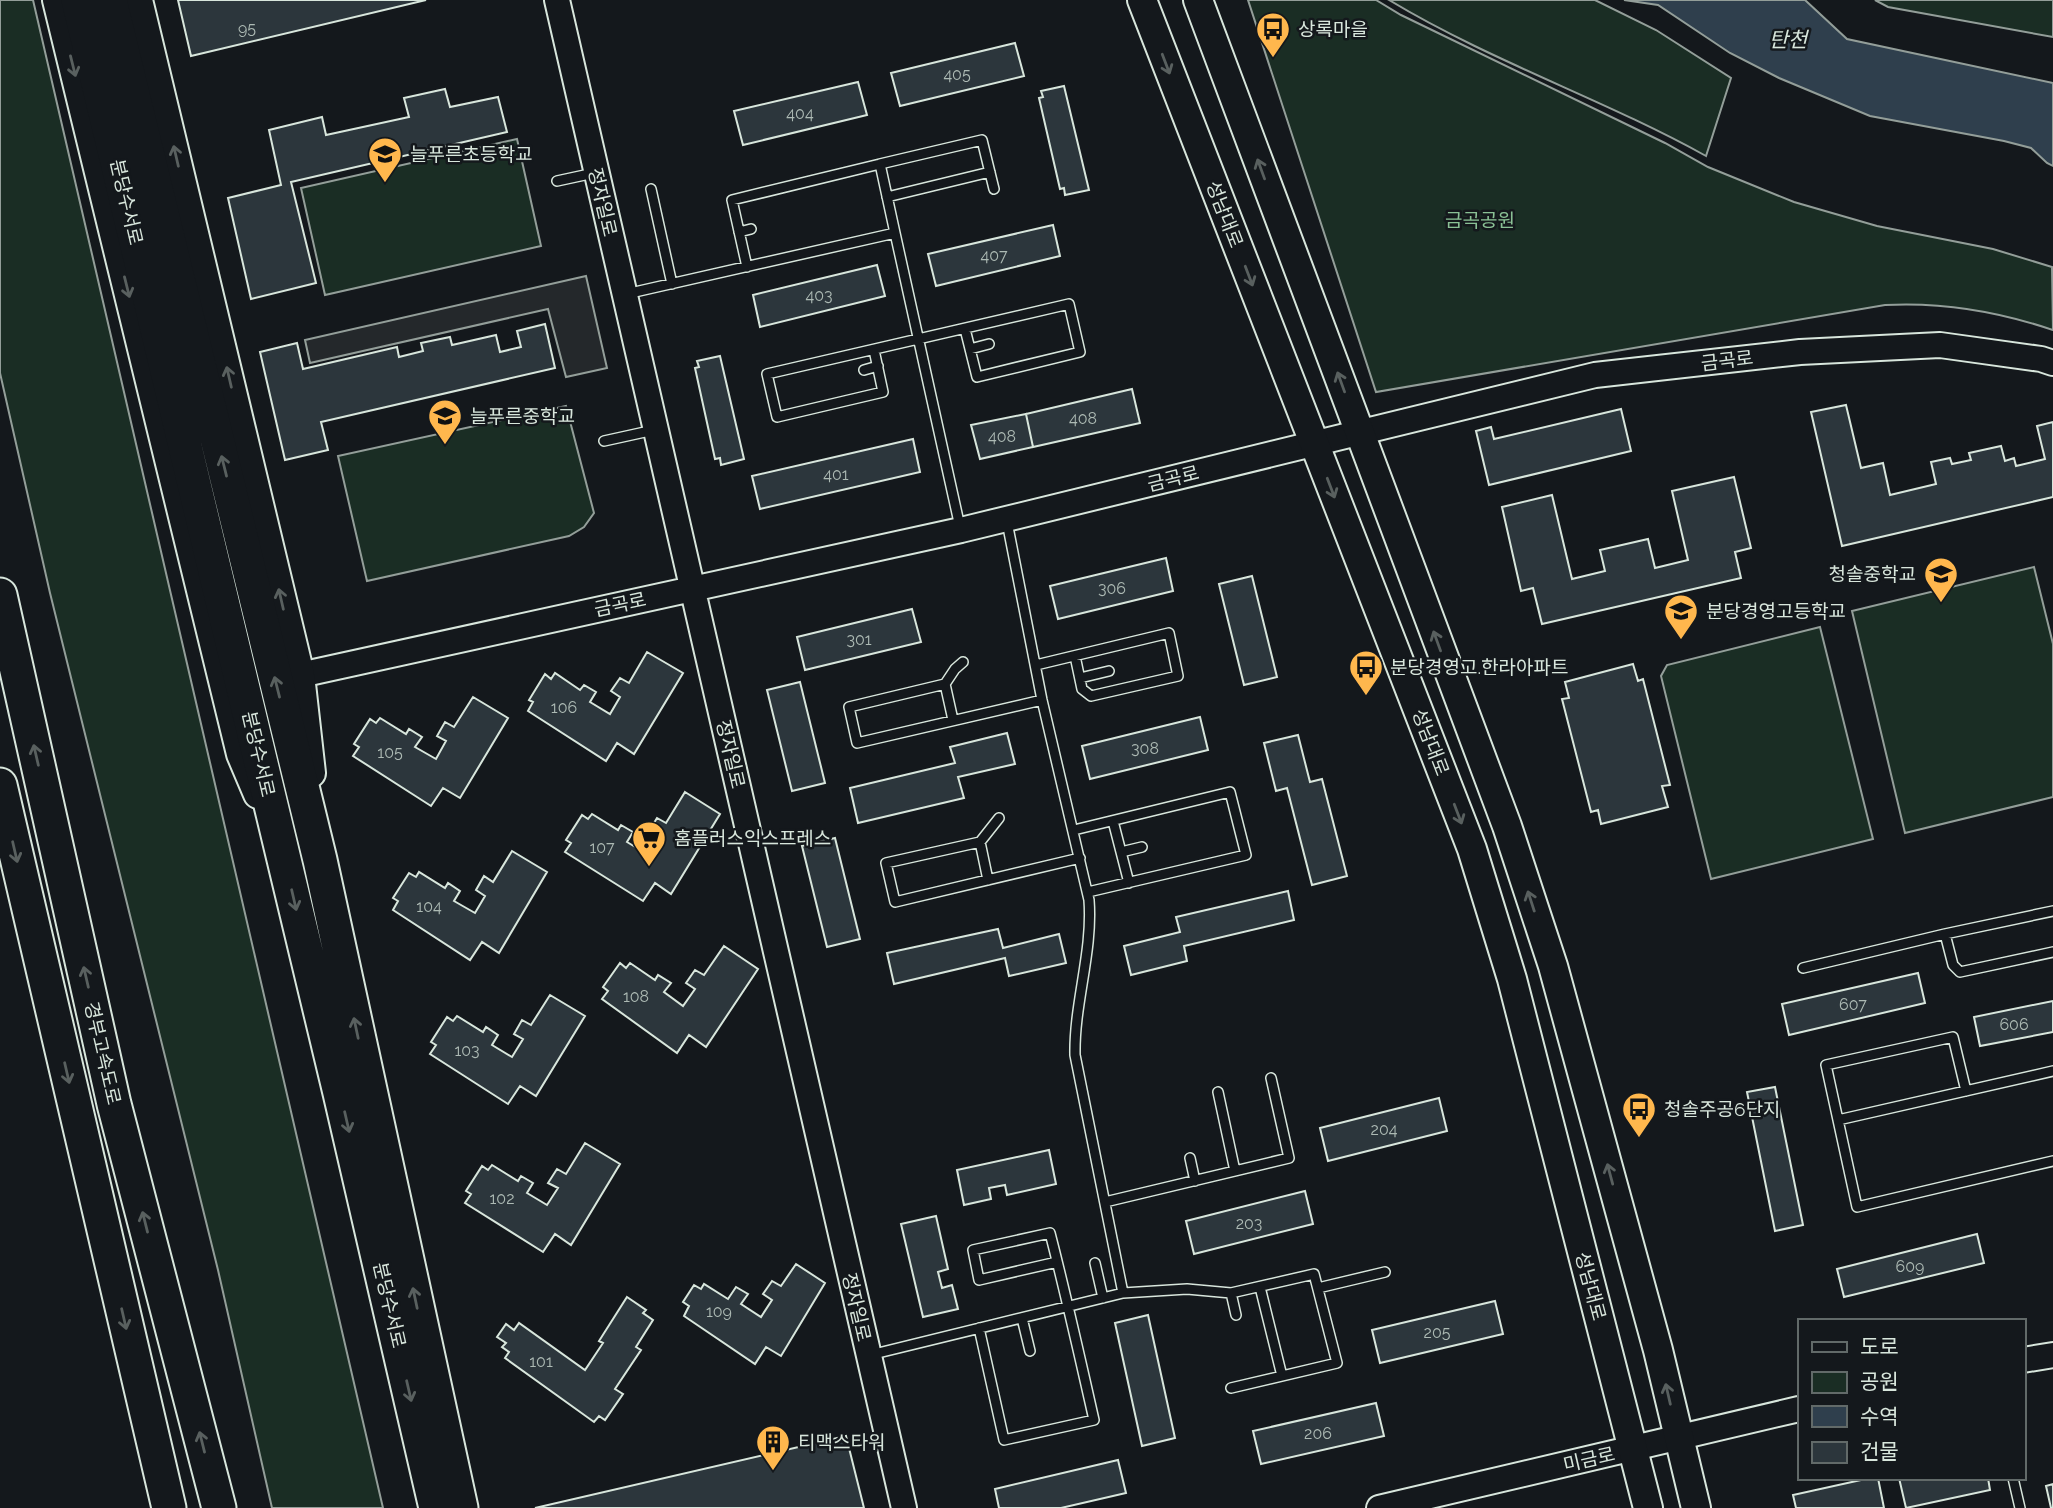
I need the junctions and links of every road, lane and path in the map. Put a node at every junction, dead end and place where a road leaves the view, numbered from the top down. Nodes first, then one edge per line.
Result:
1 (57, 0) edge
2 (78, 0) edge
3 (110, 0) edge
4 (138, 0) edge
5 (557, 0) edge
6 (1142, 0) edge
7 (1198, 0) edge
8 (880, 164) junction
9 (596, 172) junction
10 (990, 172) junction
11 (557, 181) dead end
12 (652, 189) dead end
13 (994, 189) dead end
14 (887, 197) junction
15 (751, 229) dead end
16 (739, 232) junction
17 (895, 233) junction
18 (747, 267) junction
19 (672, 284) junction
20 (624, 295) junction
21 (965, 329) junction
22 (919, 340) junction
23 (989, 344) dead end
24 (970, 349) junction
25 (874, 350) junction
26 (2053, 363) edge
27 (878, 366) junction
28 (864, 370) dead end
29 (656, 429) junction
30 (1360, 432) junction
31 (604, 441) dead end
32 (1314, 443) junction
33 (1007, 518) junction
34 (961, 530) junction
35 (693, 588) junction
36 (0, 596) edge
37 (1074, 656) junction
38 (963, 662) dead end
39 (1036, 665) junction
40 (1109, 671) dead end
41 (300, 674) junction
42 (1080, 678) junction
43 (945, 684) junction
44 (1042, 700) junction
45 (953, 720) junction
46 (0, 785) edge
47 (999, 818) dead end
48 (1113, 821) junction
49 (1073, 830) junction
50 (980, 842) junction
51 (1142, 847) dead end
52 (1121, 852) junction
53 (283, 853) junction
54 (1080, 858) junction
55 (320, 860) junction
56 (988, 880) junction
57 (1129, 883) junction
58 (1088, 892) junction
59 (2053, 911) edge
60 (1945, 934) junction
61 (2053, 952) edge
62 (1803, 968) dead end
63 (2053, 1071) edge
64 (1271, 1078) dead end
65 (1966, 1091) junction
66 (1218, 1092) dead end
67 (1838, 1120) junction
68 (1190, 1158) dead end
69 (2053, 1161) edge
70 (1235, 1171) junction
71 (1195, 1181) junction
72 (1105, 1202) junction
73 (1057, 1262) junction
74 (1095, 1263) dead end
75 (1385, 1272) dead end
76 (1260, 1287) junction
77 (1318, 1288) junction
78 (1123, 1293) junction
79 (1231, 1293) junction
80 (1103, 1298) junction
81 (1069, 1307) junction
82 (1236, 1315) dead end
83 (1022, 1318) junction
84 (979, 1328) junction
85 (1030, 1350) dead end
86 (868, 1355) junction
87 (2053, 1355) edge
88 (2025, 1360) edge
89 (1282, 1376) junction
90 (1231, 1388) dead end
91 (1798, 1409) edge
92 (1679, 1438) junction
93 (1633, 1448) junction
94 (2013, 1480) edge
95 (448, 1506) edge
96 (169, 1508) edge
97 (219, 1508) edge
98 (904, 1508) edge
99 (1379, 1508) edge
100 (1648, 1508) edge
101 (1696, 1508) edge
102 (2020, 1508) edge

1 -> 53 main road
2 - 53 highway, 분당수서로
55 -> 3 highway, 분당수서로
41 -> 4 main road
5 - 9 main road, 정자일로
6 -> 32 main road, 성남대로
30 -> 7 main road
8 - 10 lane
8 - 14 lane
8 - 16 lane
9 - 11 lane
9 - 20 main road, 정자일로
10 - 13 lane
10 - 14 lane
12 - 19 lane
14 - 17 lane
15 - 16 lane
16 - 18 lane
17 - 18 lane
17 - 22 lane
18 - 19 lane
19 - 20 lane
20 - 29 main road, 정자일로
21 - 22 lane
21 - 24 lane
21 - 24 lane
22 - 25 lane
22 - 34 lane
23 - 24 lane
25 - 27 lane
25 - 27 lane
26 - 30 main road, 금곡로
27 - 28 lane
29 - 31 lane
29 - 35 main road, 정자일로
30 - 32 main road, 금곡로
92 -> 30 main road
32 - 33 main road, 금곡로
32 -> 93 main road, 성남대로
33 - 34 main road, 금곡로
33 - 39 lane
34 - 35 main road, 금곡로
35 - 41 main road, 금곡로
35 - 86 main road, 정자일로
97 -> 36 highway, 경부고속도로
37 - 39 lane
37 - 42 lane
37 - 42 lane
38 - 43 lane
39 - 44 lane
40 - 42 lane
41 - 55 main road
43 - 45 lane
43 - 45 lane
44 - 45 lane
44 - 49 lane
46 -> 96 highway, 경부고속도로
47 - 50 lane
48 - 49 lane
48 - 52 lane
48 - 57 lane
49 - 54 lane
50 - 56 lane
50 - 56 lane
51 - 52 lane
52 - 57 lane
53 -> 95 highway, 분당수서로
54 - 56 lane
54 - 58 lane
95 -> 55 highway, 분당수서로
57 - 58 lane
58 - 72 lane
59 - 60 lane
60 - 61 lane
60 - 62 lane
63 - 65 lane
64 - 70 lane
65 - 67 lane
65 - 67 lane
66 - 70 lane
67 - 69 lane
68 - 71 lane
70 - 71 lane
71 - 72 lane
72 - 78 lane
73 - 73 lane
73 - 81 lane
74 - 80 lane
75 - 77 lane
76 - 77 lane
76 - 79 lane
76 - 89 lane
77 - 89 lane
78 - 79 lane
78 - 80 lane
79 - 82 lane
80 - 81 lane
81 - 83 lane
81 - 84 lane
83 - 84 lane
83 - 85 lane
84 - 86 lane
86 - 98 main road, 정자일로
87 - 88 main road
89 - 90 lane
91 - 92 main road, 미금로
92 - 93 main road, 미금로
92 - 101 main road
93 - 99 main road, 미금로
93 - 100 main road, 성남대로
94 - 102 lane

